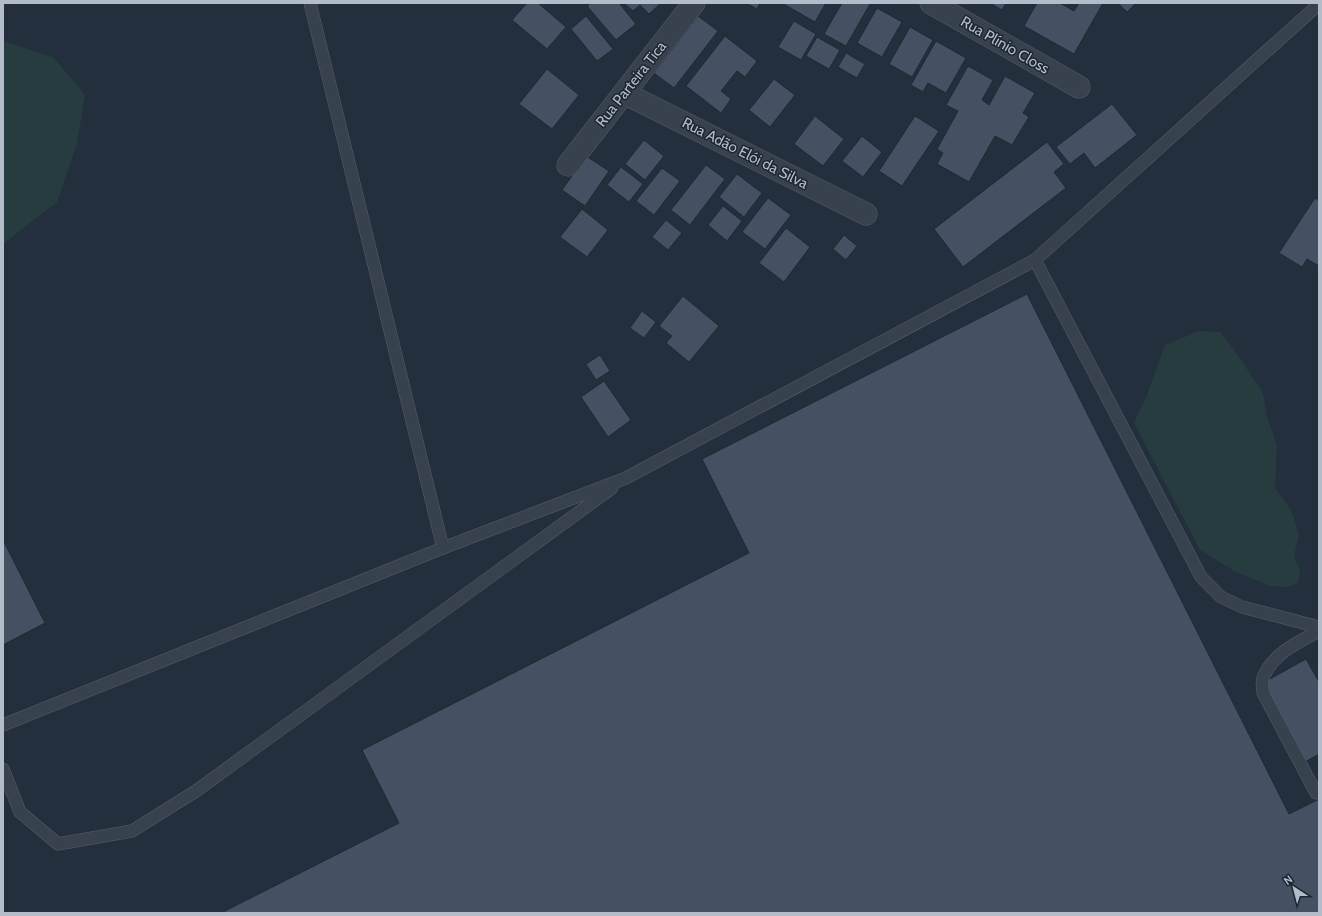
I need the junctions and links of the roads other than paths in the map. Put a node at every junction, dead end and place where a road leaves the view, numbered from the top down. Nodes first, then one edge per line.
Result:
1 (310, 3) edge
2 (694, 3) edge
3 (931, 3) edge
4 (1319, 4) edge
5 (1079, 87) dead end
6 (624, 93) junction
7 (568, 165) dead end
8 (866, 214) dead end
9 (1035, 260) junction
10 (626, 478) junction
11 (443, 548) junction
12 (1319, 627) edge
13 (1319, 631) edge
14 (3, 725) edge
15 (3, 769) edge
16 (1316, 793) dead end

1 - 11 lane
2 - 6 street, Rua Parteira Tica
3 - 5 street, Rua Plínio Closs
4 - 9 lane
6 - 7 street, Rua Parteira Tica
6 - 8 street, Rua Adão Elói da Silva
9 - 10 lane
9 - 12 lane
10 - 11 lane
10 - 15 lane
11 - 14 lane
13 - 16 lane

